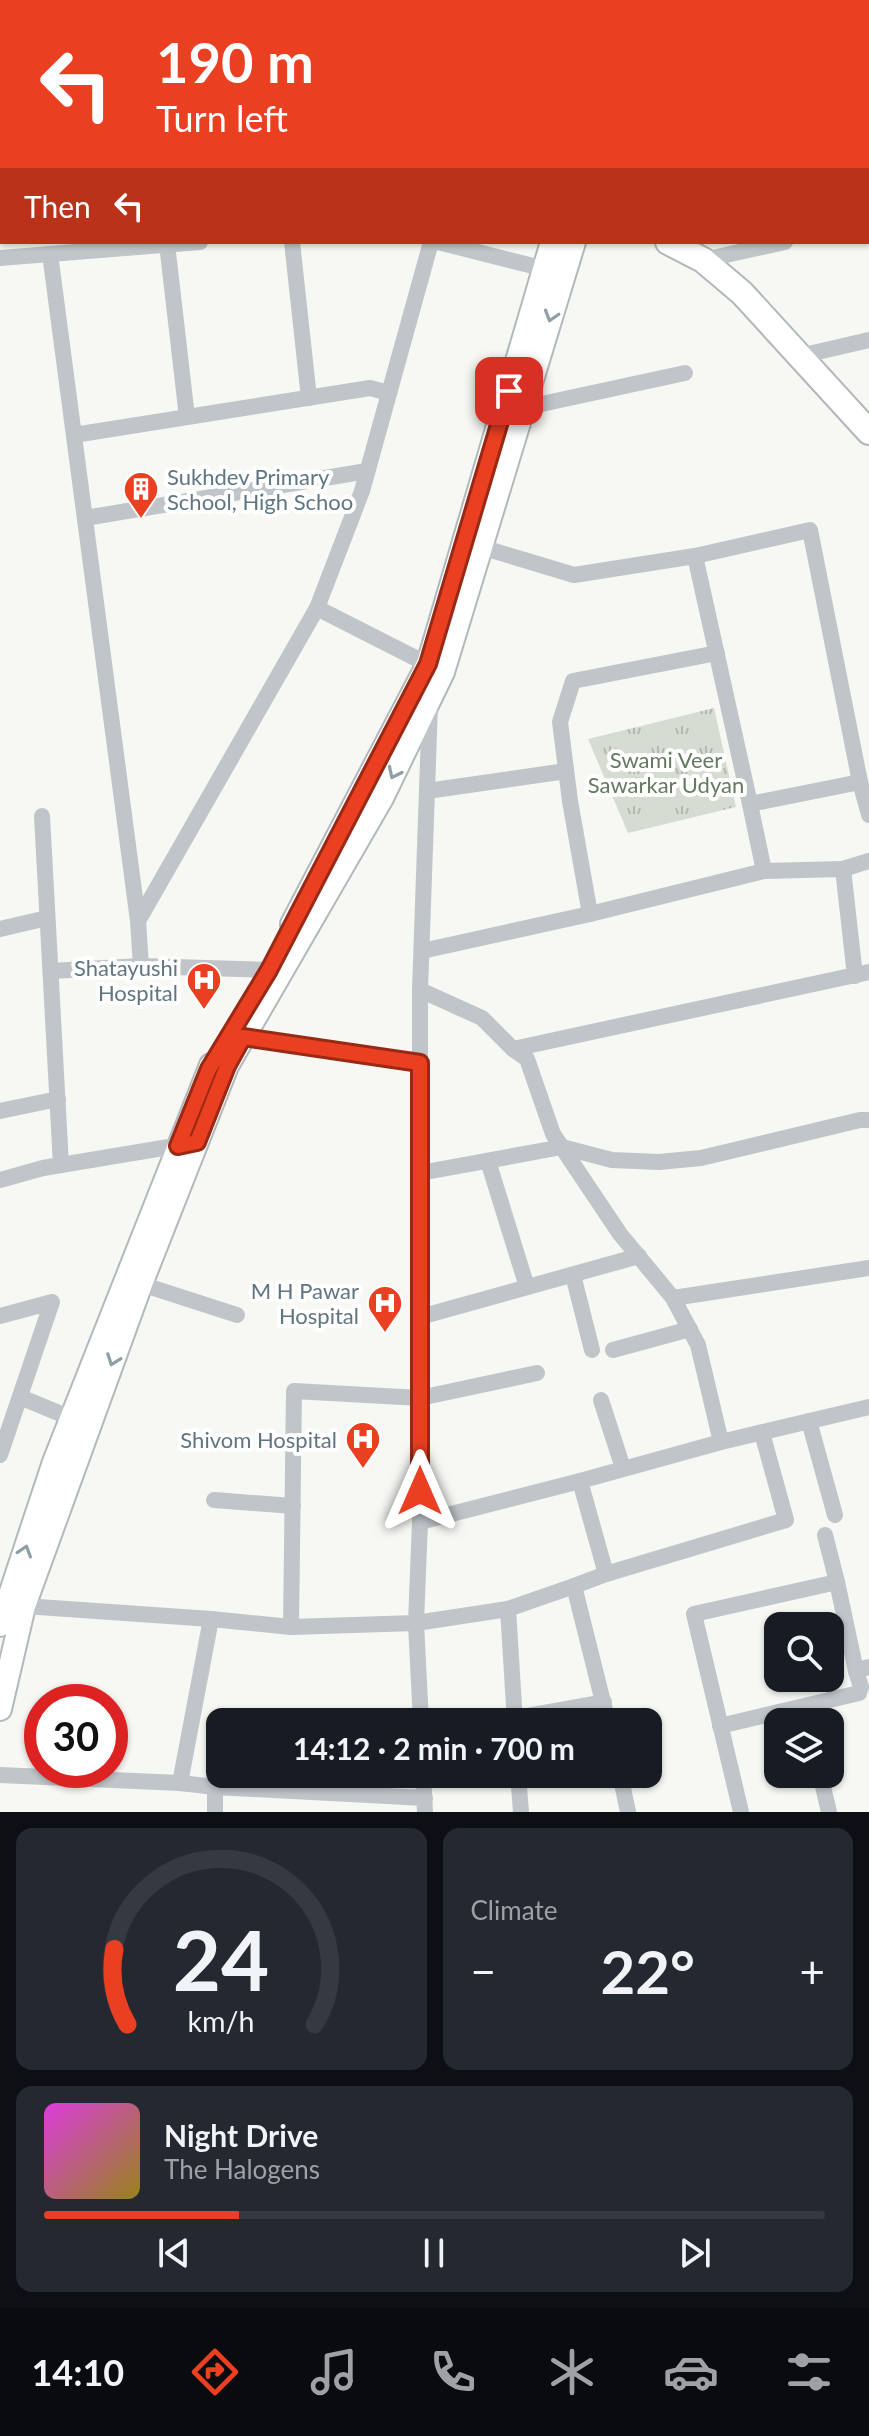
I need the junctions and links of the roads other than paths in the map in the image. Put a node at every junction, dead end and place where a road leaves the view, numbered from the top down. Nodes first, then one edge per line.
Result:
1 (167, 244) joint
2 (292, 244) edge
3 (430, 244) edge
4 (446, 244) edge
5 (552, 244) edge
6 (573, 244) edge
7 (672, 244) edge
8 (776, 244) edge
9 (50, 254) junction
10 (0, 258) edge
11 (703, 260) junction
12 (554, 272) junction
13 (869, 340) edge
14 (800, 356) junction
15 (685, 373) dead end
16 (389, 393) junction
17 (309, 398) junction
18 (523, 408) junction
19 (187, 417) junction
20 (869, 432) edge
21 (74, 435) junction
22 (367, 471) junction
23 (85, 518) junction
24 (481, 547) junction
25 (695, 556) junction
26 (317, 608) junction
27 (717, 653) junction
28 (435, 668) junction
29 (430, 698) junction
30 (566, 771) junction
31 (860, 782) junction
32 (427, 791) junction
33 (750, 804) junction
34 (869, 815) edge
35 (42, 816) dead end
36 (869, 861) edge
37 (843, 869) junction
38 (764, 871) junction
39 (590, 914) junction
40 (47, 918) junction
41 (138, 921) junction
42 (0, 929) edge
43 (422, 951) junction
44 (141, 966) junction
45 (269, 970) junction
46 (51, 971) junction
47 (862, 974) edge
48 (420, 990) junction
49 (243, 1037) junction
50 (513, 1049) junction
51 (420, 1063) junction
52 (58, 1099) junction
53 (0, 1111) edge
54 (869, 1120) edge
55 (188, 1144) junction
56 (562, 1147) junction
57 (488, 1161) junction
58 (61, 1165) junction
59 (420, 1173) junction
60 (0, 1180) edge
61 (639, 1256) junction
62 (869, 1268) edge
63 (573, 1275) junction
64 (141, 1284) junction
65 (527, 1287) junction
66 (673, 1298) junction
67 (237, 1315) dead end
68 (0, 1316) edge
69 (420, 1317) junction
70 (690, 1329) junction
71 (592, 1350) dead end
72 (613, 1350) dead end
73 (537, 1373) dead end
74 (20, 1397) junction
75 (420, 1398) junction
76 (601, 1400) dead end
77 (869, 1407) edge
78 (71, 1418) junction
79 (809, 1421) junction
80 (762, 1433) junction
81 (721, 1442) junction
82 (0, 1455) edge
83 (623, 1468) junction
84 (580, 1481) junction
85 (214, 1500) dead end
86 (293, 1506) junction
87 (835, 1515) dead end
88 (420, 1522) junction
89 (825, 1535) dead end
90 (606, 1574) junction
91 (837, 1582) junction
92 (574, 1586) junction
93 (24, 1606) junction
94 (508, 1609) junction
95 (211, 1619) junction
96 (416, 1623) junction
97 (0, 1625) edge
98 (291, 1627) junction
99 (862, 1669) edge
100 (604, 1702) junction
101 (420, 1708) edge
102 (514, 1708) edge
103 (574, 1708) edge
104 (605, 1708) edge
105 (0, 1709) edge
106 (720, 1726) junction
107 (0, 1775) edge
108 (180, 1783) junction
109 (206, 1786) edge
110 (215, 1788) edge
111 (227, 1788) edge
112 (519, 1788) edge
113 (623, 1788) edge
114 (823, 1788) edge
115 (425, 1805) edge
116 (215, 1812) edge
117 (521, 1812) edge
118 (628, 1812) edge
119 (741, 1812) edge
120 (829, 1812) edge

1 - 9 street
1 - 19 street
2 - 17 street
3 - 16 street
4 - 12 street
5 - 12 main road
6 - 12 main road
7 - 11 main road
8 - 11 street
9 - 10 street
9 - 21 street
11 - 14 main road
12 -> 18 main road
12 - 28 main road
13 - 14 street
14 - 20 main road
15 - 18 street
16 - 17 street
16 - 22 street
17 - 19 street
18 - 24 main road
19 - 21 street
21 - 23 street
22 - 23 street
22 - 26 street
23 - 41 street
24 - 25 street
24 - 28 main road
25 - 27 street
25 - 31 street
26 - 28 street
26 - 41 street
27 - 30 street
27 - 33 street
28 - 29 main road
28 - 45 main road
29 - 32 street
29 -> 49 main road
30 - 32 street
30 - 39 street
31 - 33 street
31 - 34 street
32 - 43 street
33 - 38 street
35 - 40 street
36 - 37 street
37 - 38 street
37 - 47 street
38 - 39 street
39 - 43 street
40 - 42 street
40 - 46 street
41 - 44 street
43 - 48 street
44 - 45 street
44 - 46 street
45 - 55 main road
46 - 52 street
47 - 50 street
48 - 50 street
48 - 51 street
49 - 51 street
49 - 55 main road
50 - 56 street
51 - 59 street
52 - 53 street
52 - 58 street
54 - 56 street
55 - 58 street
55 - 64 main road
55 - 78 main road
56 - 57 street
56 - 61 street
57 - 59 street
57 - 65 street
58 - 60 street
59 - 69 street
61 - 63 street
61 - 66 street
62 - 66 street
63 - 65 street
63 - 71 street
64 - 67 street
64 -> 93 main road
65 - 69 street
66 - 70 street
68 - 74 street
69 - 75 street
70 - 72 street
70 - 81 street
73 - 75 street
74 - 78 street
74 - 82 street
75 - 86 street
75 - 88 street
76 - 83 street
77 - 79 street
97 -> 78 main road
79 - 80 street
79 - 87 street
80 - 81 street
80 - 90 street
81 - 83 street
83 - 84 street
84 - 88 street
84 - 90 street
85 - 86 street
86 - 98 street
88 - 96 street
89 - 91 street
90 - 92 street
91 - 99 street
91 - 106 street
92 - 94 street
92 - 100 street
93 - 95 street
93 - 105 main road
94 - 96 street
94 - 102 street
95 - 98 street
95 - 108 street
96 - 98 street
96 - 101 street
99 - 106 street
100 - 103 street
100 - 104 street
106 - 119 street
107 - 108 street
108 - 109 street
110 - 116 street
111 - 115 street
112 - 117 street
113 - 118 street
114 - 120 street

